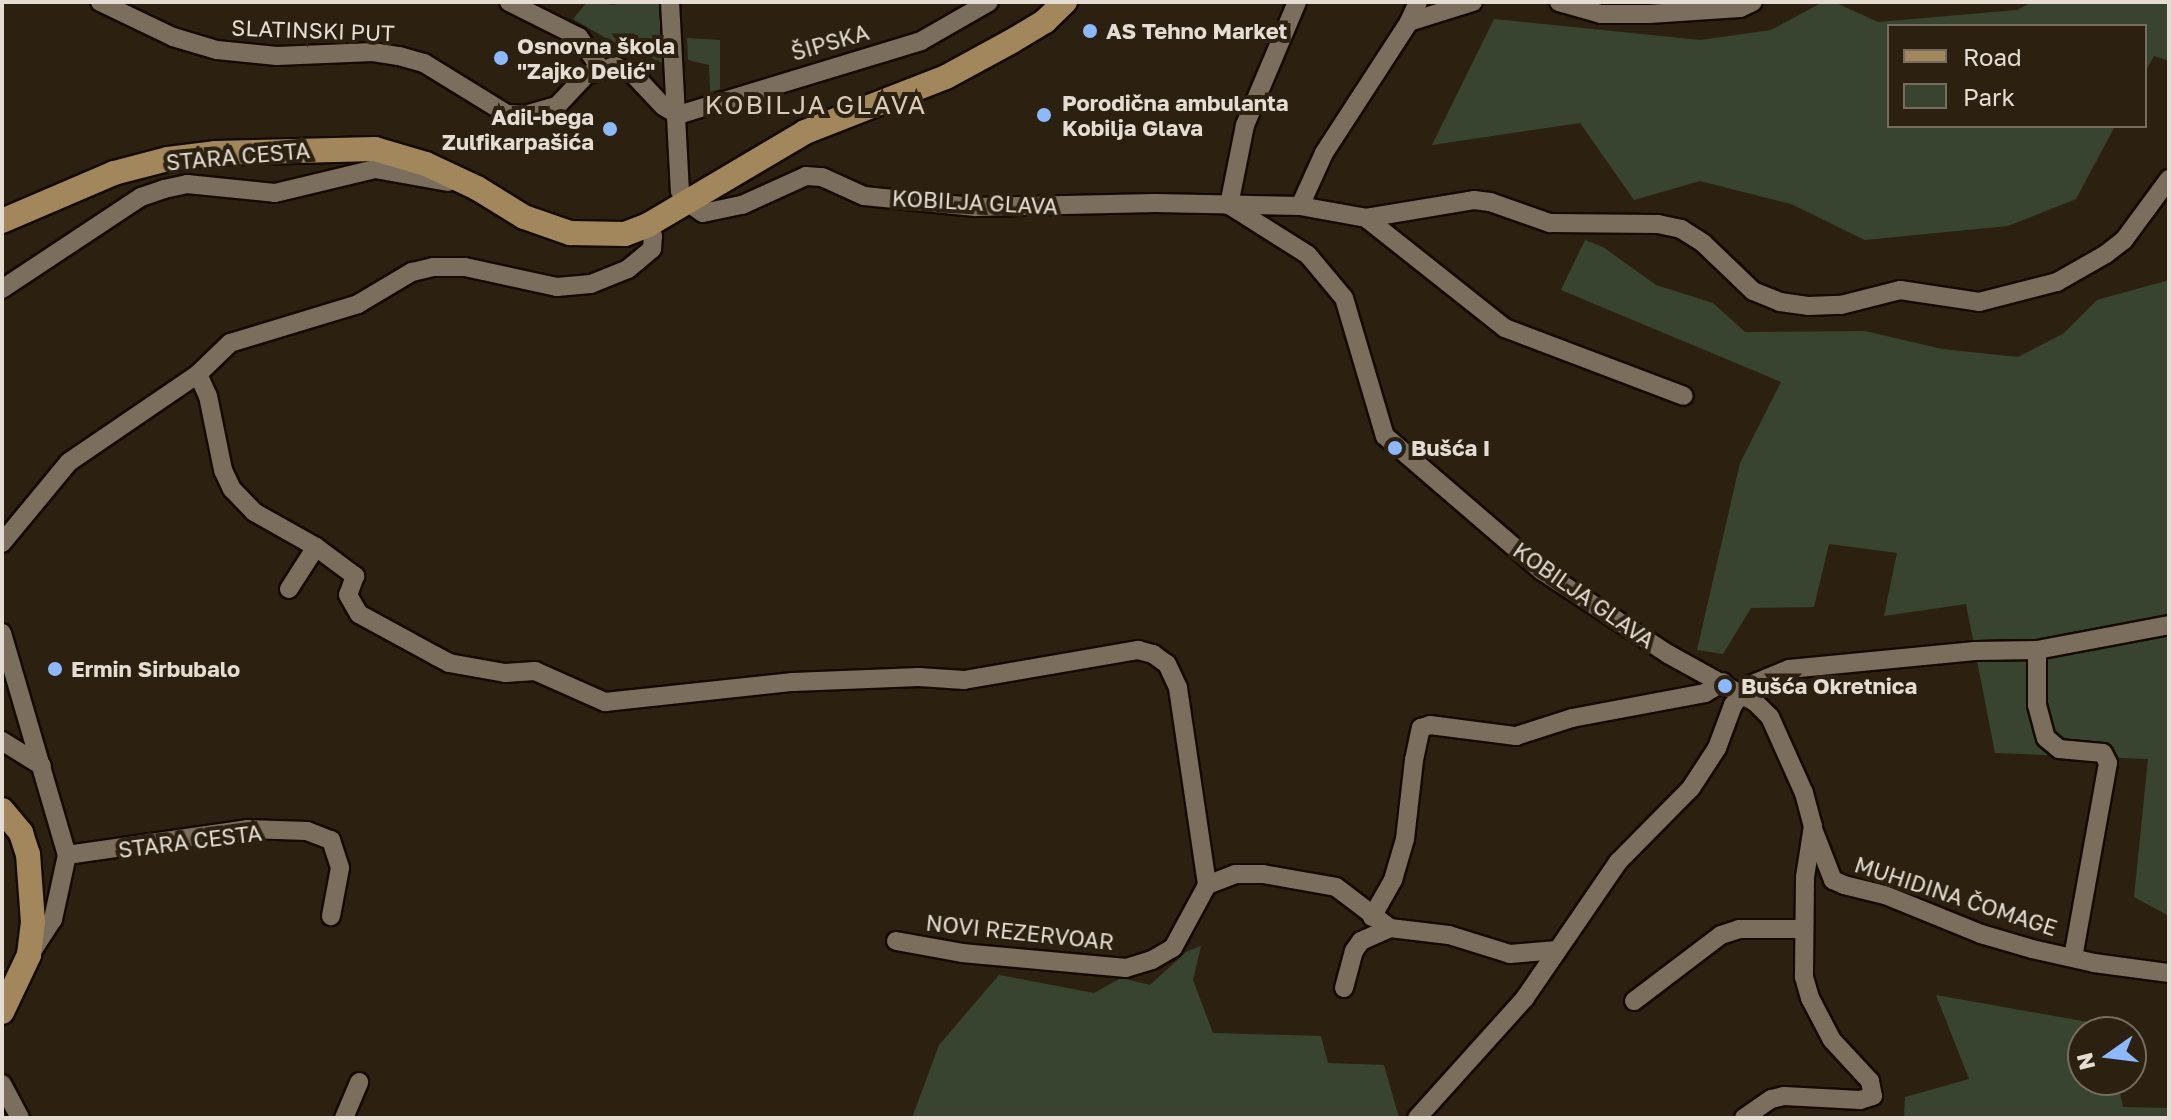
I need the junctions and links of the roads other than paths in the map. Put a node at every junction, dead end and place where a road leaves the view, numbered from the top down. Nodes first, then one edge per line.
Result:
1 (100, 2) edge
2 (509, 2) edge
3 (670, 2) edge
4 (989, 2) edge
5 (1065, 2) edge
6 (1297, 2) edge
7 (1418, 2) edge
8 (1473, 2) edge
9 (1559, 2) edge
10 (1753, 2) edge
11 (1409, 22) junction
12 (600, 68) junction
13 (678, 115) junction
14 (2169, 179) edge
15 (477, 188) junction
16 (687, 202) junction
17 (1229, 205) junction
18 (1300, 206) junction
19 (1366, 218) junction
20 (2, 221) edge
21 (648, 225) junction
22 (2, 289) edge
23 (198, 374) junction
24 (1684, 396) dead end
25 (2, 543) edge
26 (316, 547) junction
27 (289, 589) dead end
28 (2169, 625) edge
29 (2, 633) edge
30 (2037, 650) junction
31 (1723, 682) junction
32 (1742, 693) junction
33 (2, 741) edge
34 (42, 766) junction
35 (2, 810) edge
36 (1813, 826) junction
37 (67, 855) junction
38 (1207, 885) junction
39 (331, 916) dead end
40 (1372, 917) junction
41 (1390, 928) junction
42 (1802, 929) junction
43 (896, 941) dead end
44 (1557, 950) junction
45 (29, 955) junction
46 (2073, 958) junction
47 (2169, 973) edge
48 (1344, 988) dead end
49 (1634, 1001) dead end
50 (2, 1012) edge
51 (359, 1082) dead end
52 (2, 1084) edge
53 (20, 1118) edge
54 (344, 1118) edge
55 (1417, 1118) edge
56 (1744, 1118) edge

1 - 12 street, SLATINSKI PUT
2 - 12 street
3 - 13 street
4 - 13 street, ŠIPSKA
5 - 16 main road
6 - 17 street
7 - 11 street
8 - 11 street
9 - 10 street
11 - 18 street
12 - 13 street
13 - 16 street
14 - 19 street, KOBILJA GLAVA
15 - 20 main road, STARA CESTA
15 - 21 main road, STARA CESTA
15 - 22 street, STARA CESTA
16 - 17 street, KOBILJA GLAVA
16 - 21 main road, STARA CESTA
17 - 18 street, KOBILJA GLAVA
17 - 31 street, KOBILJA GLAVA
18 - 19 street, KOBILJA GLAVA
19 - 24 street, KOBILJA GLAVA
21 - 23 street
23 - 25 street
23 - 26 street
26 - 27 street
26 - 38 street
28 - 30 street
29 - 34 street
30 - 32 street
30 - 46 street
31 - 32 street, KOBILJA GLAVA
31 - 40 street
32 - 36 street, KOBILJA GLAVA
32 - 44 street
33 - 34 street
34 - 37 street
35 - 45 main road
36 - 42 street
36 - 46 street, MUHIDINA ČOMAGE
37 - 39 street, STARA CESTA
37 - 45 street
38 - 40 street
38 - 43 street, NOVI REZERVOAR
40 - 41 street
41 - 44 street
41 - 48 street
42 - 49 street
42 - 56 street
44 - 55 street
45 - 50 main road
46 - 47 street, MUHIDINA ČOMAGE
51 - 54 street
52 - 53 street

